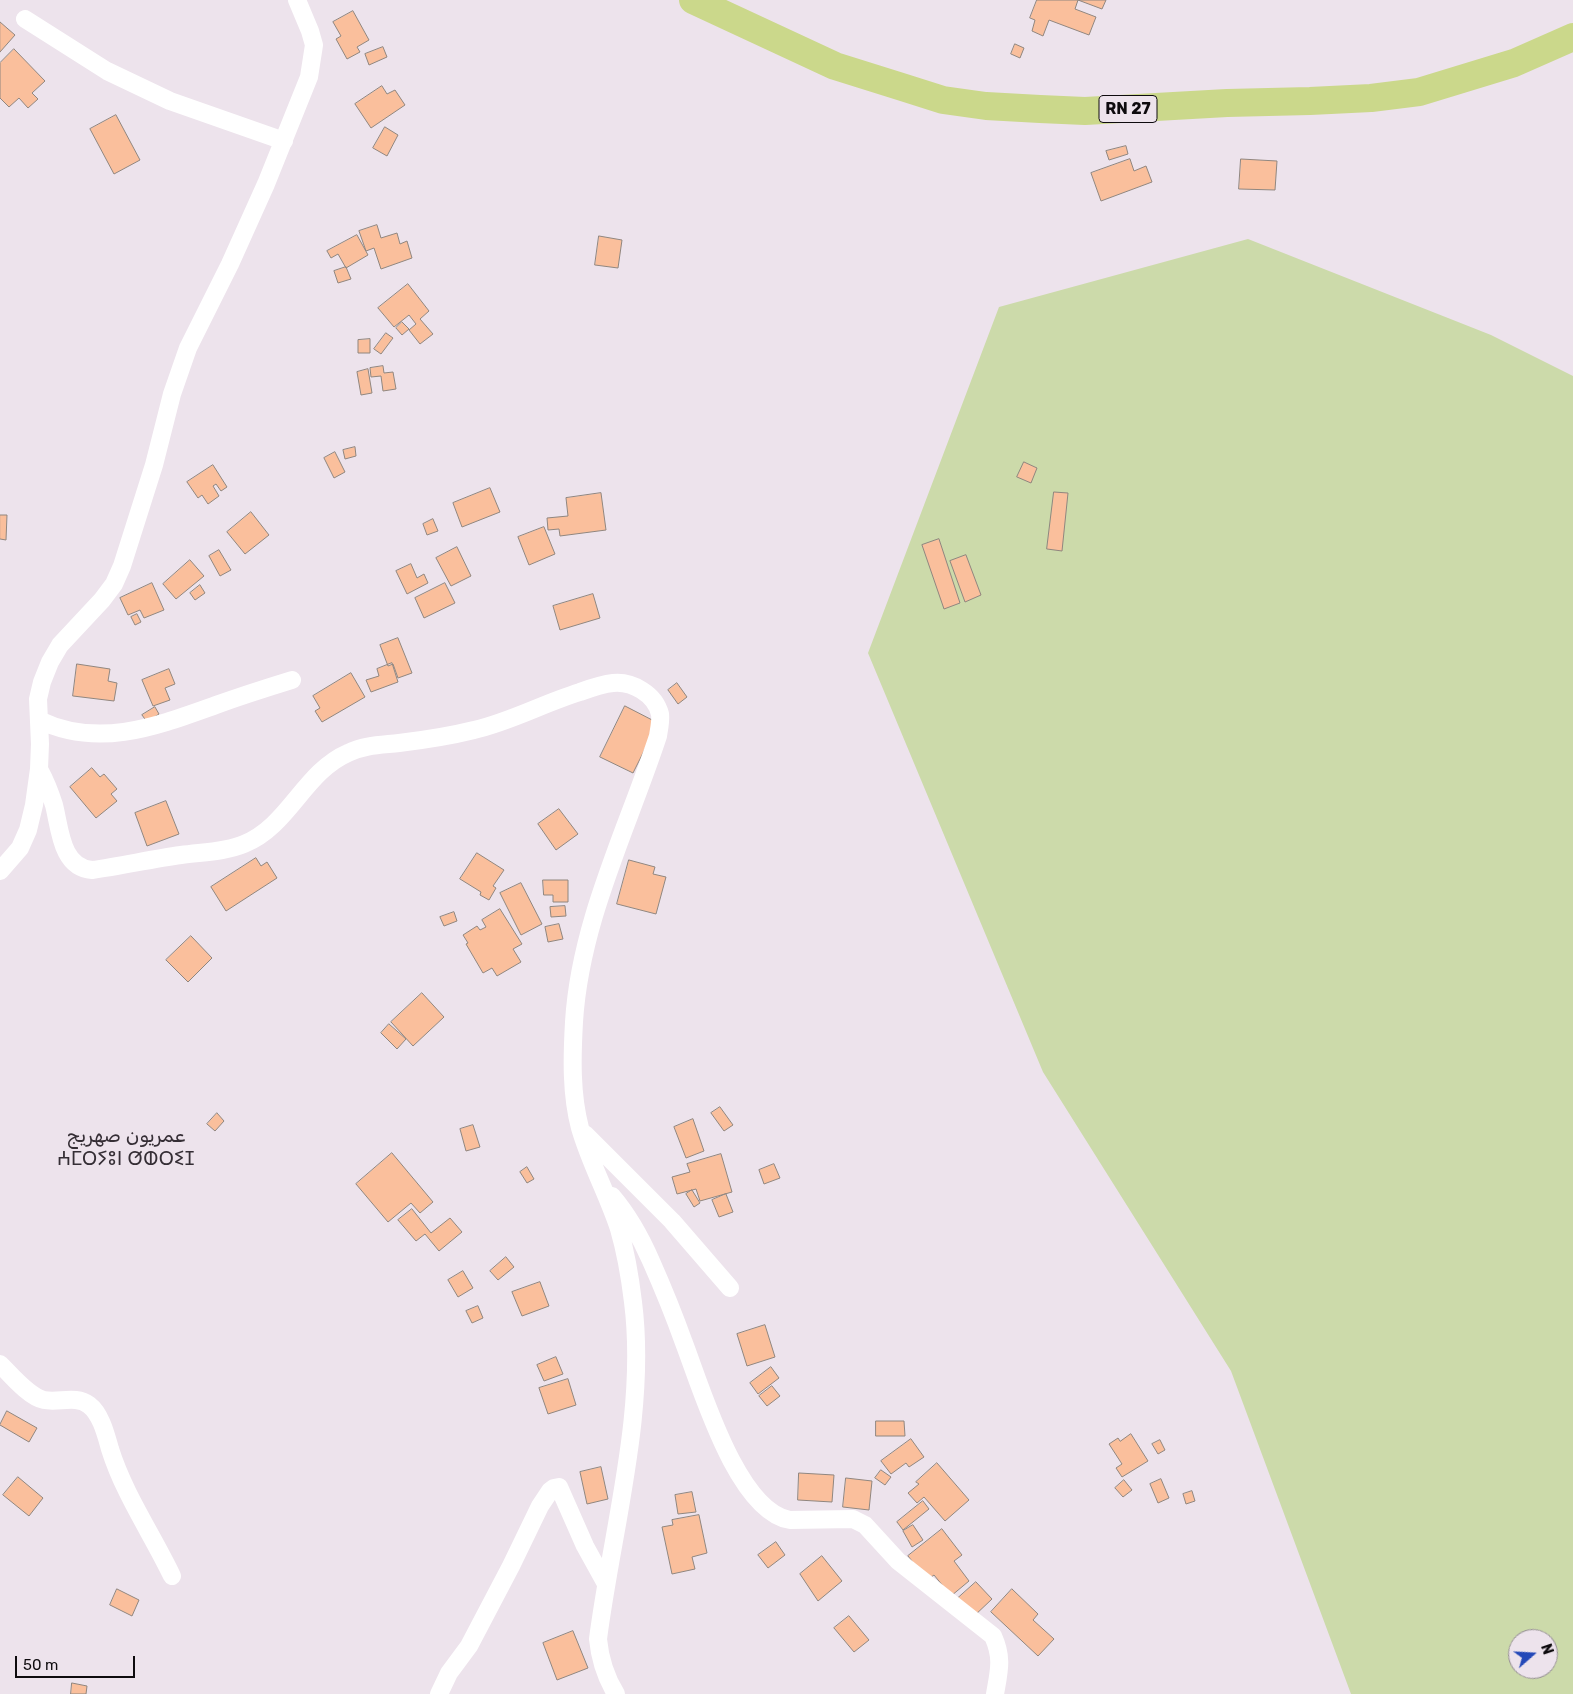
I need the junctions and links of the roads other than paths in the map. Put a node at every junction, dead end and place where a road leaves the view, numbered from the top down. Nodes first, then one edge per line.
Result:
1 (296, 0) edge
2 (693, 0) edge
3 (25, 19) dead end
4 (1573, 37) edge
5 (284, 141) junction
6 (292, 680) dead end
7 (39, 720) junction
8 (39, 769) junction
9 (0, 871) edge
10 (581, 1130) junction
11 (602, 1185) junction
12 (730, 1288) dead end
13 (0, 1364) edge
14 (172, 1576) dead end
15 (606, 1584) junction
16 (439, 1694) edge
17 (616, 1694) edge
18 (995, 1694) edge

1 - 5 street
2 - 4 main road, RN 27
3 - 5 street
5 - 7 street
6 - 7 street
7 - 8 street
8 - 9 street
8 - 10 street
10 - 11 street
10 - 12 street
11 - 15 street
11 - 18 street
13 - 14 street
15 - 16 street
15 - 17 street

